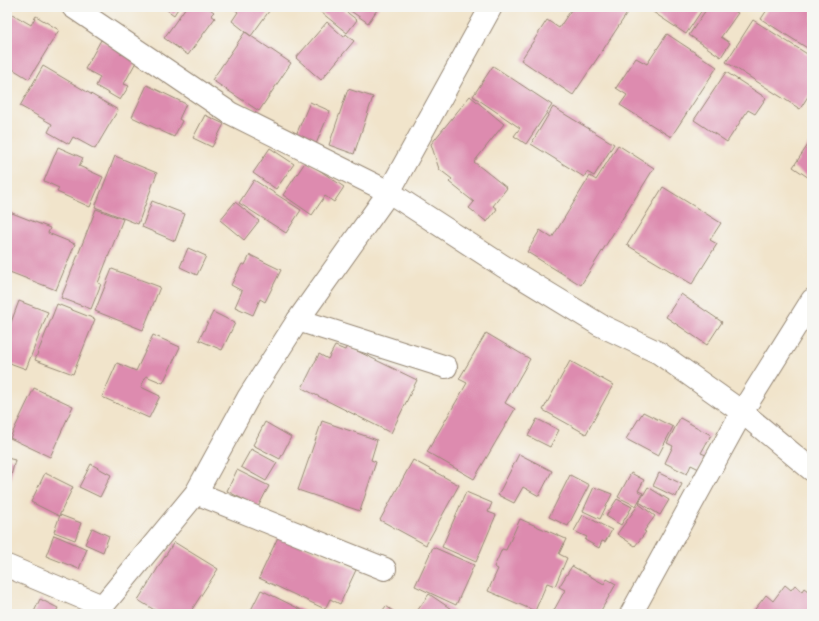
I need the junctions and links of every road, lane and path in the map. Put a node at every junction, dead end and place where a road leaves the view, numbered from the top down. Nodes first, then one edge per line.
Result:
1 (73, 7) edge
2 (491, 7) edge
3 (390, 192) junction
4 (812, 300) edge
5 (298, 320) junction
6 (446, 367) dead end
7 (742, 412) junction
8 (812, 470) edge
9 (196, 494) junction
10 (7, 566) edge
11 (385, 569) dead end
12 (99, 610) edge
13 (631, 614) edge

1 - 3 street
2 - 3 street
3 - 5 street
3 - 7 street
4 - 7 street
5 - 6 street
5 - 9 street
7 - 8 street
7 - 13 street
9 - 11 street
9 - 12 street
10 - 12 street

